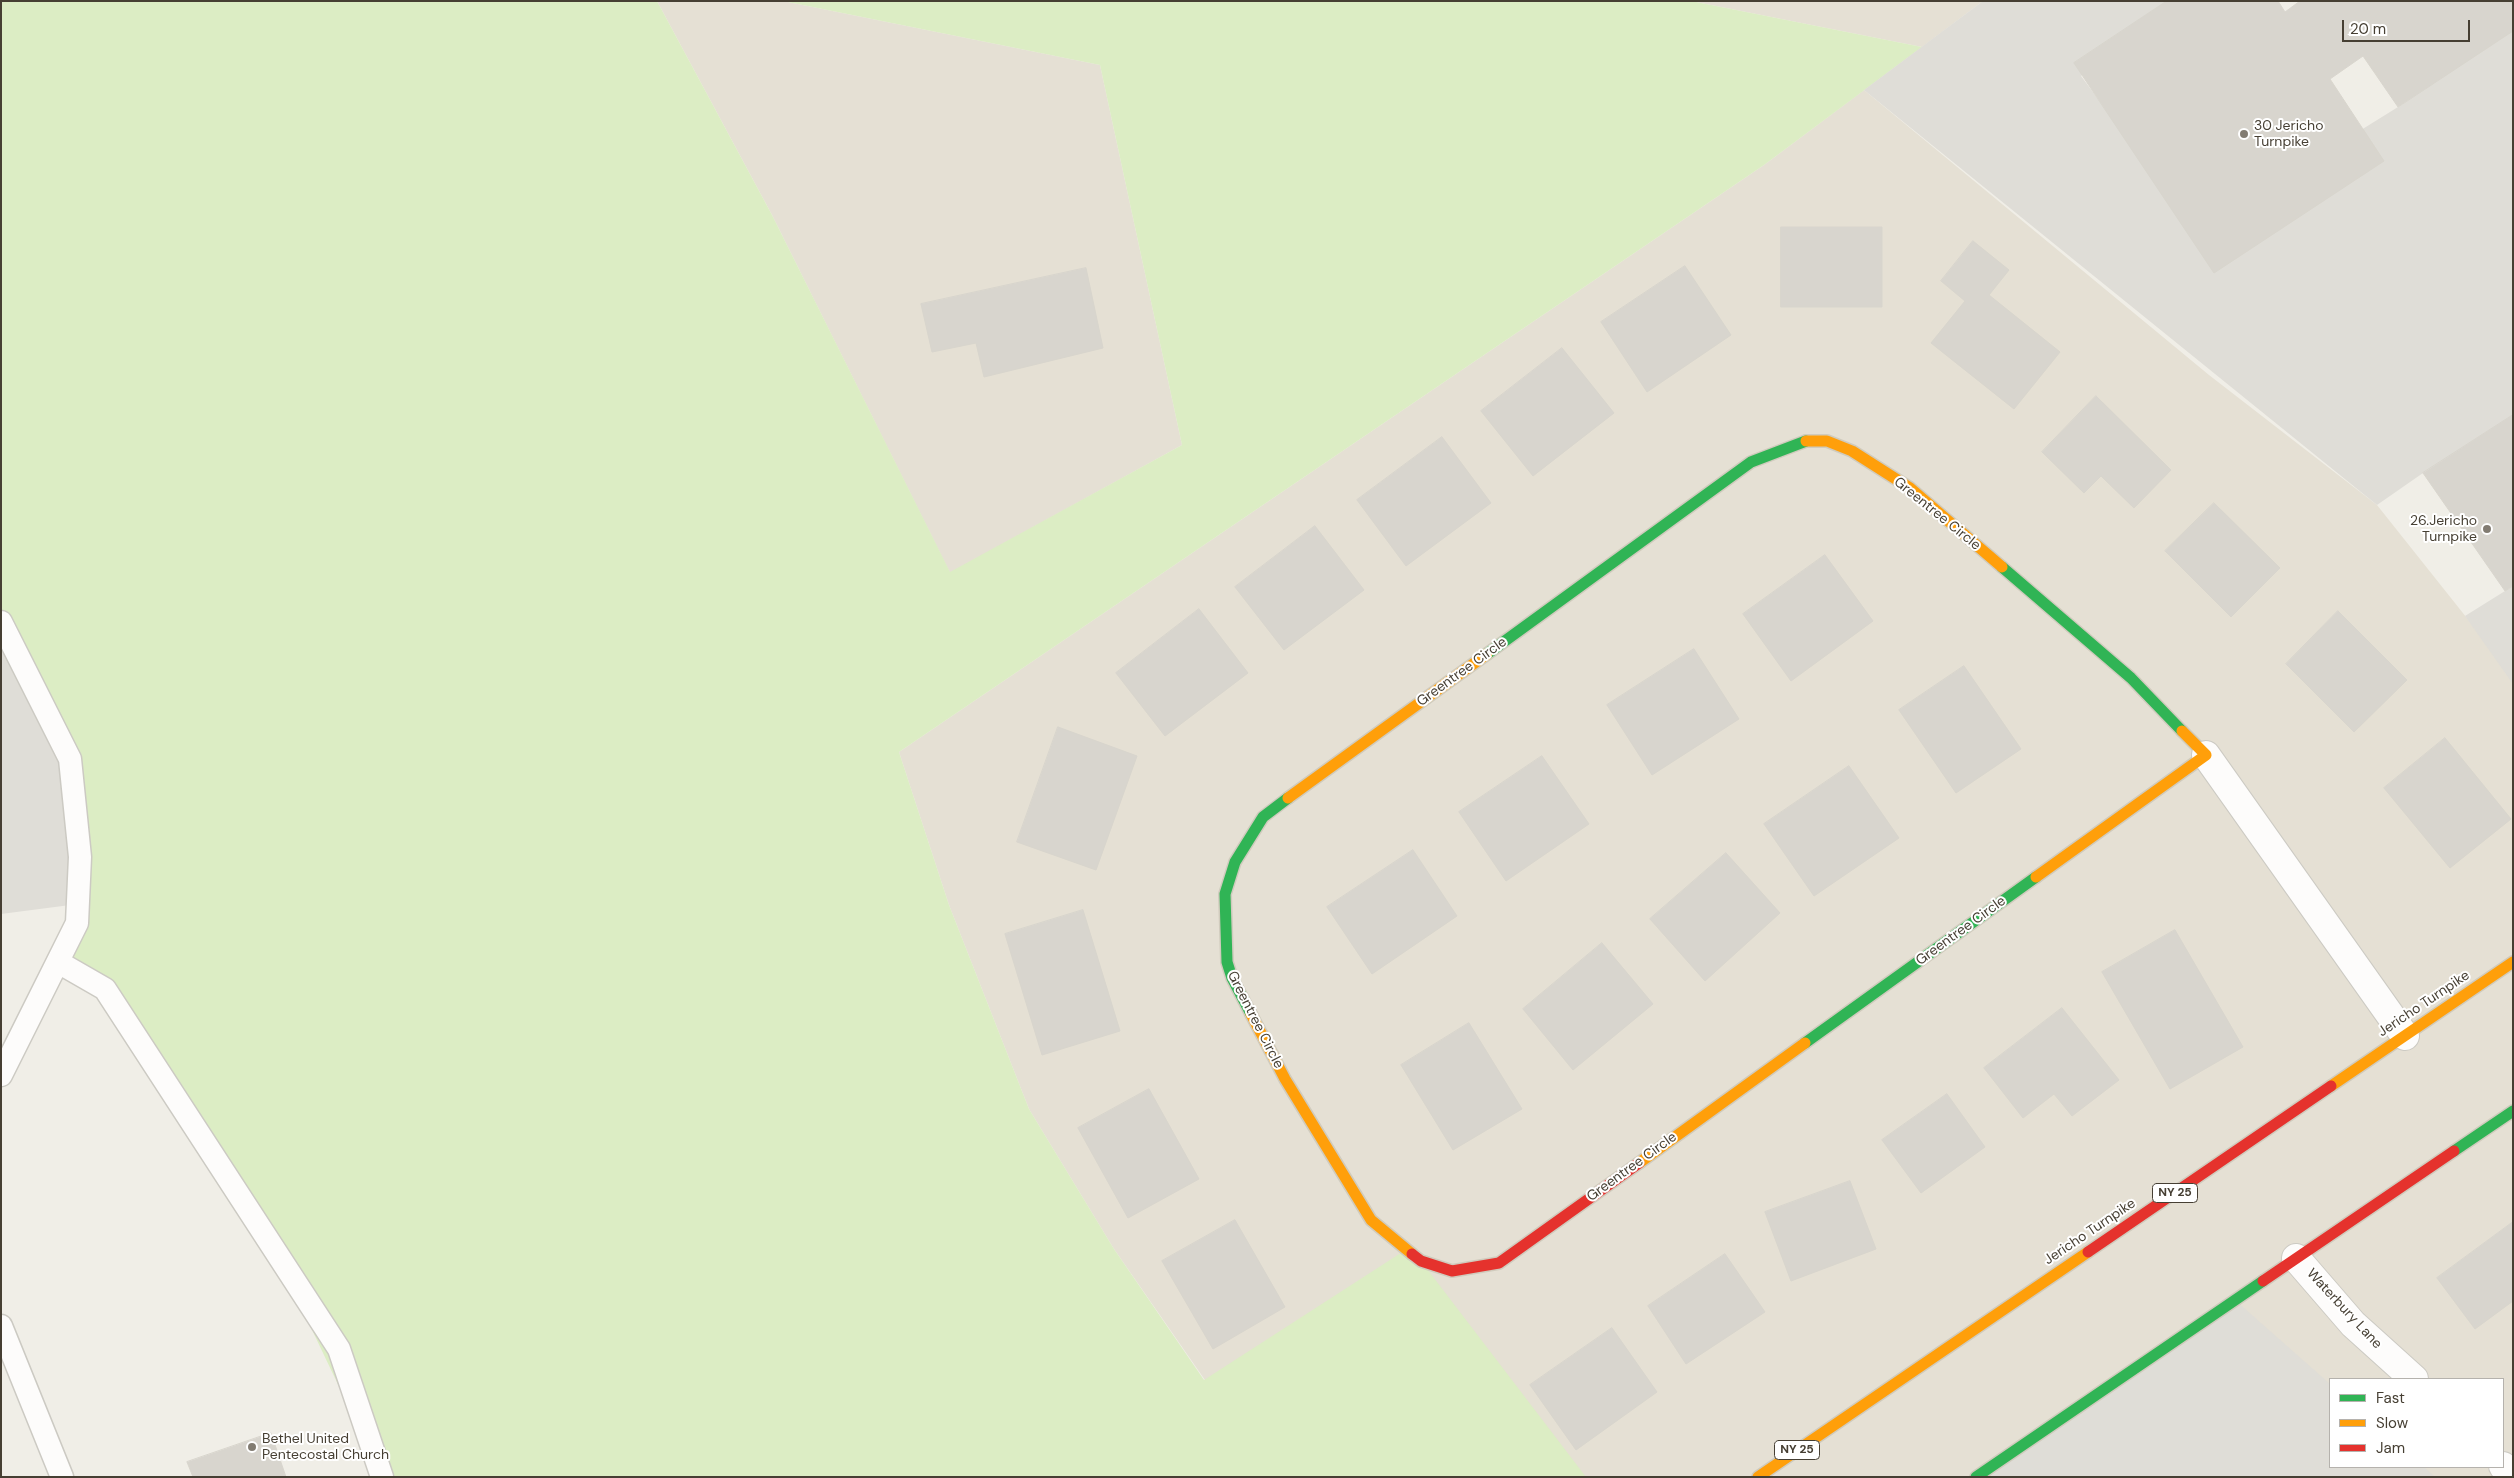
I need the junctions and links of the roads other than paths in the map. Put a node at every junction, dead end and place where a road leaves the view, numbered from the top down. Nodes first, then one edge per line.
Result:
1 (1, 622) edge
2 (2206, 755) junction
3 (58, 962) junction
4 (2513, 962) edge
5 (2404, 1036) junction
6 (1, 1075) edge
7 (2513, 1111) edge
8 (2296, 1258) junction
9 (1, 1326) edge
10 (2413, 1378) edge
11 (62, 1477) edge
12 (382, 1477) edge
13 (1758, 1477) edge
14 (1976, 1477) edge

1 - 3 lane
2 - 2 street, Greentree Circle
2 - 5 street, Greentree Circle
3 - 6 lane
3 - 12 lane
4 - 5 street, Jericho Turnpike / NY 25
5 - 13 street, Jericho Turnpike / NY 25
7 - 8 street
8 - 10 street, Waterbury Lane
8 - 14 street
9 - 11 lane

